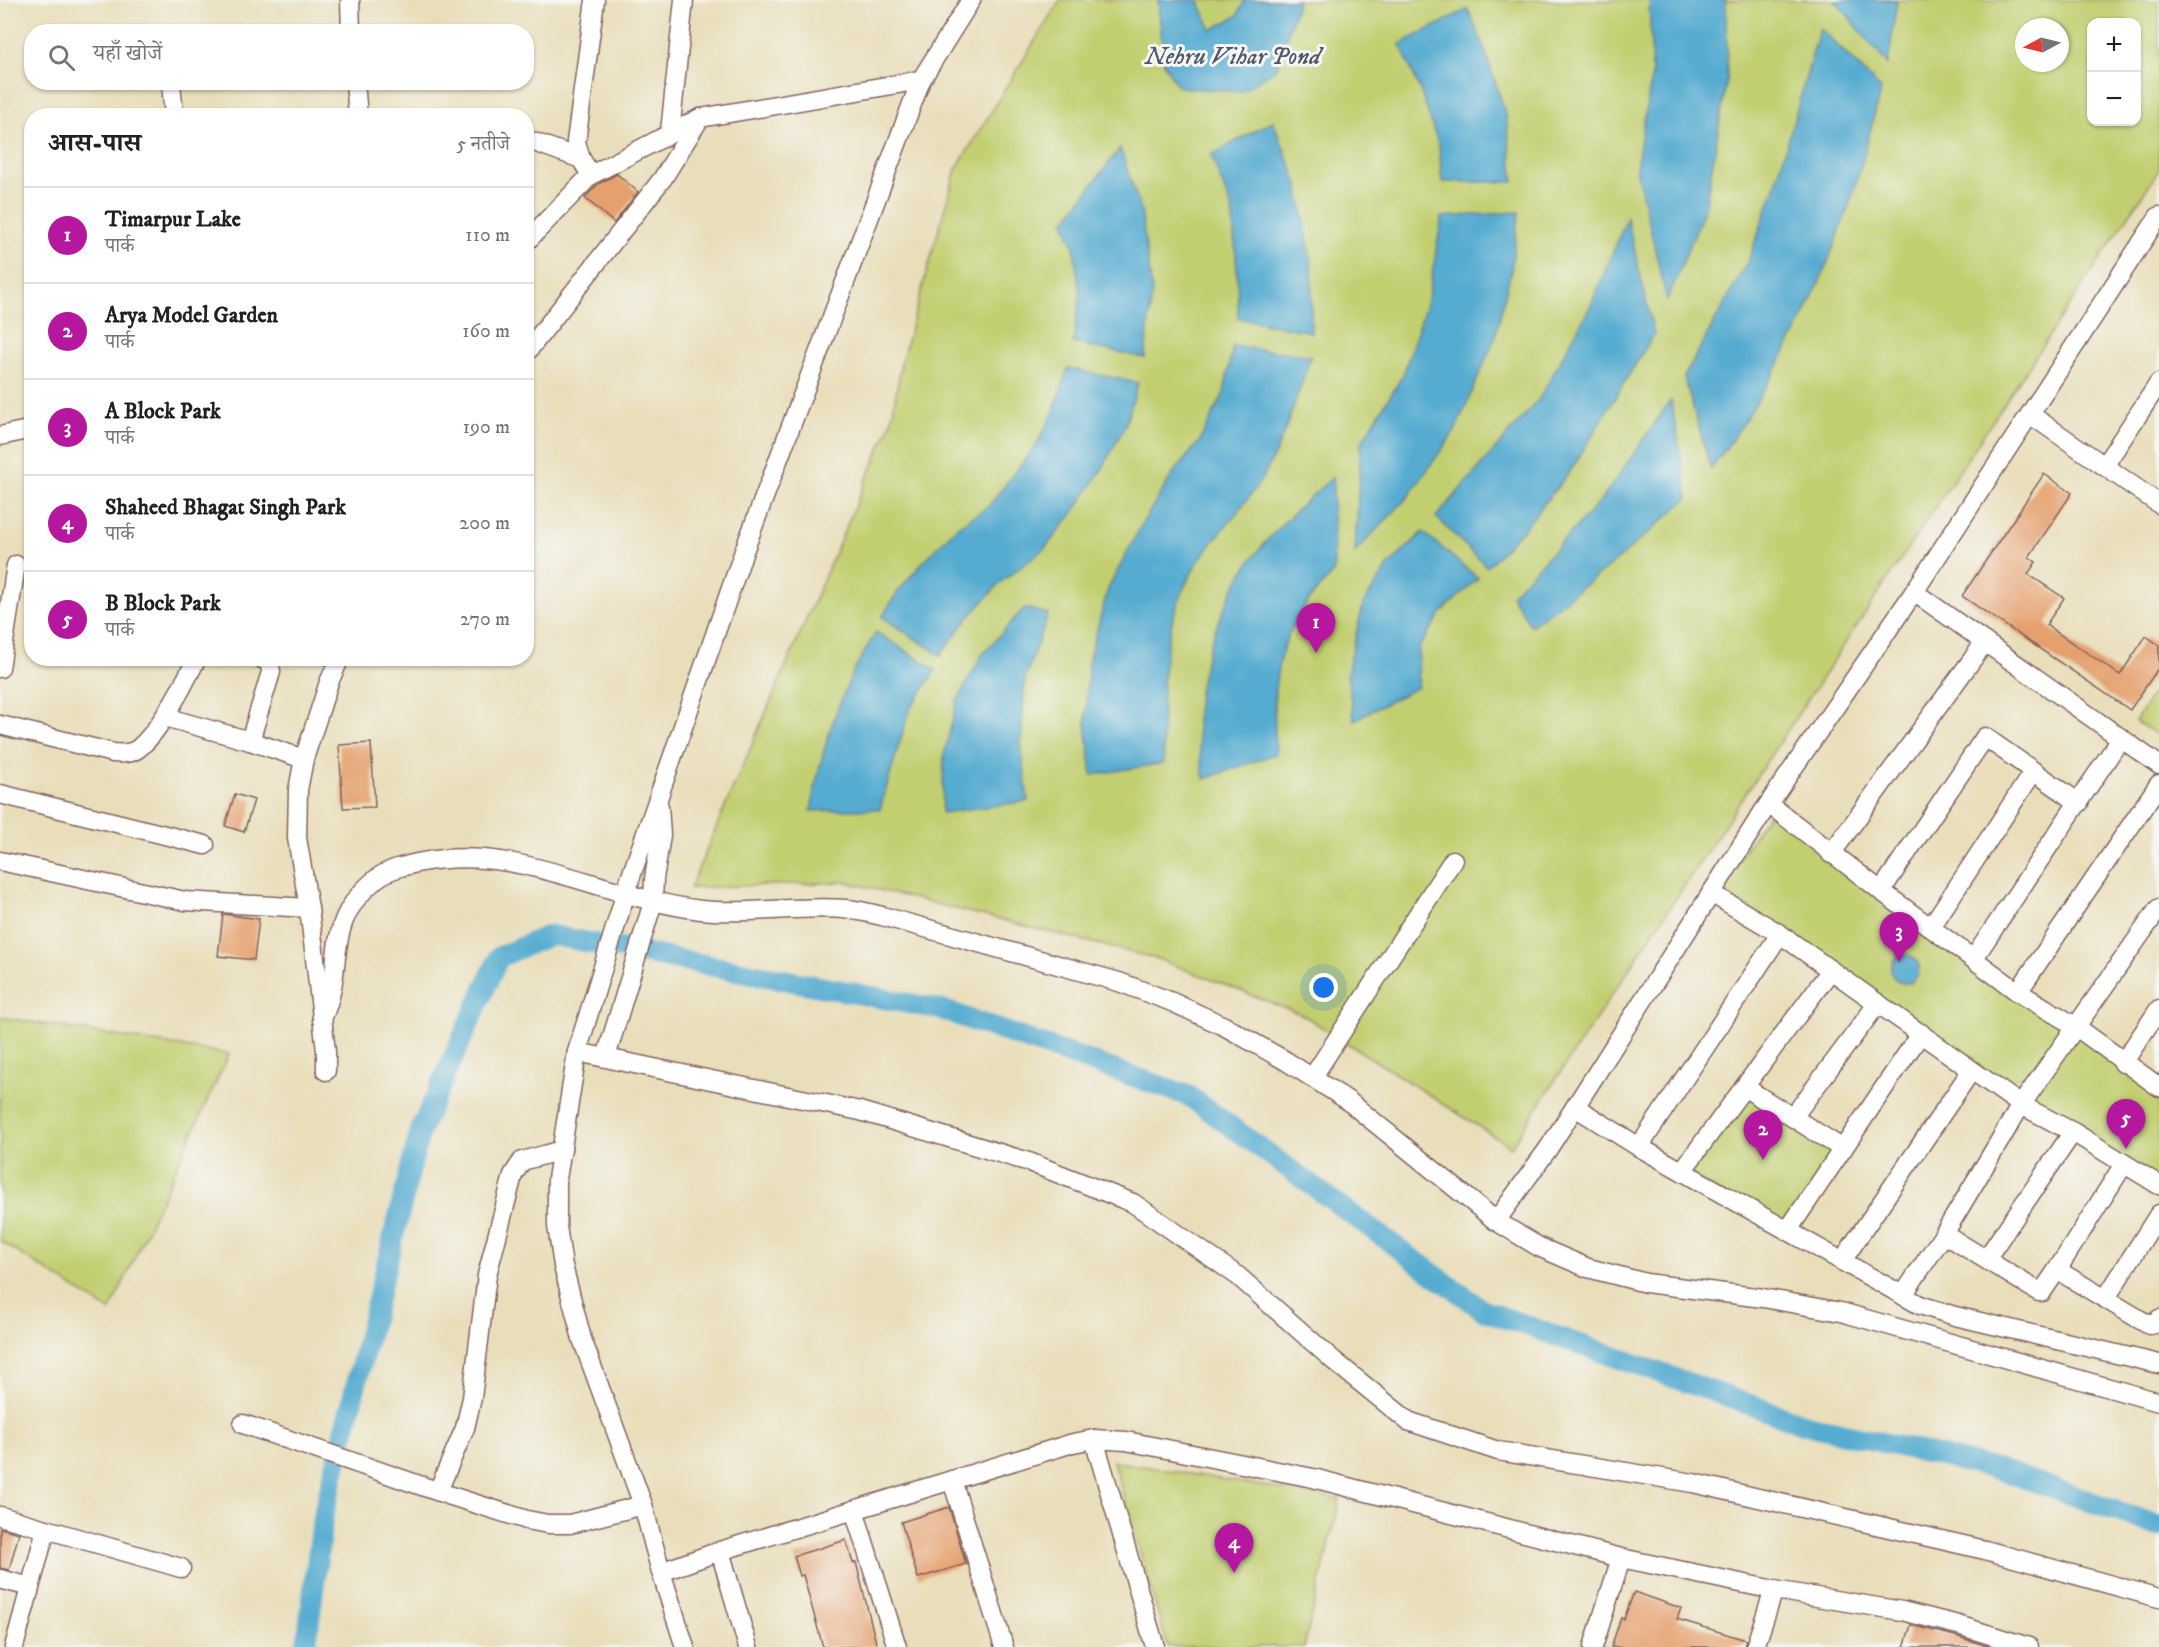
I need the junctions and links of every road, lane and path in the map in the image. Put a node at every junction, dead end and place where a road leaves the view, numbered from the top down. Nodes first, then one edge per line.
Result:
1 (350, 0) edge
2 (595, 0) edge
3 (684, 0) edge
4 (971, 0) edge
5 (351, 24) edge
6 (921, 80) junction
7 (172, 90) edge
8 (356, 90) edge
9 (173, 108) edge
10 (357, 108) edge
11 (700, 118) junction
12 (669, 132) junction
13 (534, 142) edge
14 (586, 167) junction
15 (2159, 216) edge
16 (534, 232) edge
17 (534, 343) edge
18 (2159, 383) edge
19 (2031, 415) junction
20 (24, 431) edge
21 (0, 436) edge
22 (2104, 466) junction
23 (2157, 499) edge
24 (16, 565) dead end
25 (1914, 592) junction
26 (1985, 642) junction
27 (193, 666) edge
28 (270, 666) edge
29 (336, 666) edge
30 (0, 668) edge
31 (165, 717) junction
32 (0, 725) edge
33 (2121, 738) junction
34 (250, 741) junction
35 (304, 759) junction
36 (2159, 765) edge
37 (2033, 772) junction
38 (2159, 784) edge
39 (0, 794) edge
40 (658, 798) junction
41 (2079, 803) junction
42 (1769, 804) junction
43 (205, 844) dead end
44 (1832, 854) junction
45 (1453, 860) dead end
46 (0, 861) edge
47 (1881, 891) junction
48 (1711, 893) junction
49 (625, 894) junction
50 (309, 908) junction
51 (2159, 908) edge
52 (651, 909) junction
53 (1931, 927) junction
54 (1780, 934) junction
55 (1974, 958) junction
56 (1831, 970) junction
57 (2018, 992) junction
58 (1878, 1003) junction
59 (2159, 1009) edge
60 (322, 1019) junction
61 (2075, 1026) junction
62 (1922, 1033) junction
63 (577, 1052) junction
64 (606, 1058) junction
65 (2123, 1063) junction
66 (327, 1071) dead end
67 (1971, 1071) junction
68 (1312, 1077) junction
69 (1744, 1087) junction
70 (2159, 1087) edge
71 (2021, 1105) junction
72 (1575, 1107) junction
73 (1793, 1117) junction
74 (2073, 1132) junction
75 (1639, 1147) junction
76 (1843, 1149) junction
77 (562, 1150) junction
78 (2124, 1164) junction
79 (1682, 1171) junction
80 (2159, 1185) edge
81 (2159, 1215) edge
82 (1496, 1221) junction
83 (1788, 1230) junction
84 (1944, 1234) junction
85 (1842, 1260) junction
86 (1986, 1260) junction
87 (2057, 1270) junction
88 (1903, 1295) junction
89 (2106, 1298) junction
90 (2159, 1319) edge
91 (2159, 1364) edge
92 (2159, 1402) edge
93 (243, 1424) dead end
94 (1094, 1439) junction
95 (952, 1480) junction
96 (432, 1489) junction
97 (643, 1505) junction
98 (854, 1510) junction
99 (0, 1516) edge
100 (46, 1529) junction
101 (720, 1551) junction
102 (1621, 1558) junction
103 (182, 1568) dead end
104 (661, 1572) junction
105 (0, 1580) edge
106 (30, 1587) junction
107 (1774, 1590) junction
108 (2159, 1598) edge
109 (10, 1643) edge
110 (685, 1647) edge
111 (748, 1647) edge
112 (897, 1647) edge
113 (1004, 1647) edge
114 (1155, 1647) edge
115 (1593, 1647) edge
116 (1755, 1647) edge
117 (2029, 1647) edge

1 - 5 street
2 - 14 street
3 - 12 street
4 - 6 street
6 - 11 street
6 - 40 street
7 - 9 street
8 - 10 street
11 - 12 street
11 - 17 street
12 - 14 street
13 - 14 street
14 - 16 street
15 - 19 street
18 - 22 street
19 - 22 street
19 - 25 street
20 - 21 street
22 - 23 street
24 - 30 street
25 - 26 street
25 - 42 street
26 - 33 street
26 - 44 street
27 - 31 street
28 - 34 street
29 - 35 street
31 - 32 street
31 - 34 street
33 - 36 street
33 - 41 street
34 - 35 street
35 - 50 street
37 - 41 street
37 - 47 street
37 - 53 street
38 - 57 street
39 - 43 street
40 - 49 street
40 - 52 street
41 - 55 street
42 - 44 street
42 - 48 street
44 - 47 street
45 - 68 street
46 - 50 street
47 - 53 street
48 - 54 street
48 - 72 street
49 - 52 street
49 - 60 street
49 - 63 street
50 - 60 street
51 - 61 street
52 - 64 street
52 - 68 street
53 - 55 street
54 - 56 street
54 - 75 street
55 - 57 street
56 - 58 street
56 - 69 street
57 - 61 street
58 - 62 street
58 - 73 street
59 - 65 street
60 - 66 street
61 - 65 street
61 - 71 street
62 - 67 street
62 - 76 street
63 - 64 street
63 - 77 street
64 - 108 street
65 - 70 street
67 - 71 street
67 - 85 street
68 - 82 street
69 - 73 street
69 - 79 street
71 - 74 street
71 - 84 street
72 - 75 street
72 - 82 street
73 - 76 street
74 - 78 street
74 - 86 street
75 - 79 street
76 - 83 street
77 - 96 street
77 - 97 street
78 - 80 street
78 - 87 street
79 - 83 street
81 - 89 street
82 - 92 street
83 - 85 street
84 - 86 street
84 - 88 street
85 - 88 street
86 - 87 street
87 - 89 street
88 - 91 street
89 - 90 street
93 - 96 street
94 - 95 street
94 - 102 street
94 - 114 street
95 - 98 street
95 - 113 street
96 - 97 street
97 - 104 street
98 - 101 street
98 - 112 street
99 - 100 street
100 - 103 street
100 - 106 street
101 - 104 street
101 - 111 street
102 - 107 street
102 - 115 street
104 - 110 street
105 - 106 street
106 - 109 street
107 - 116 street
107 - 117 street

